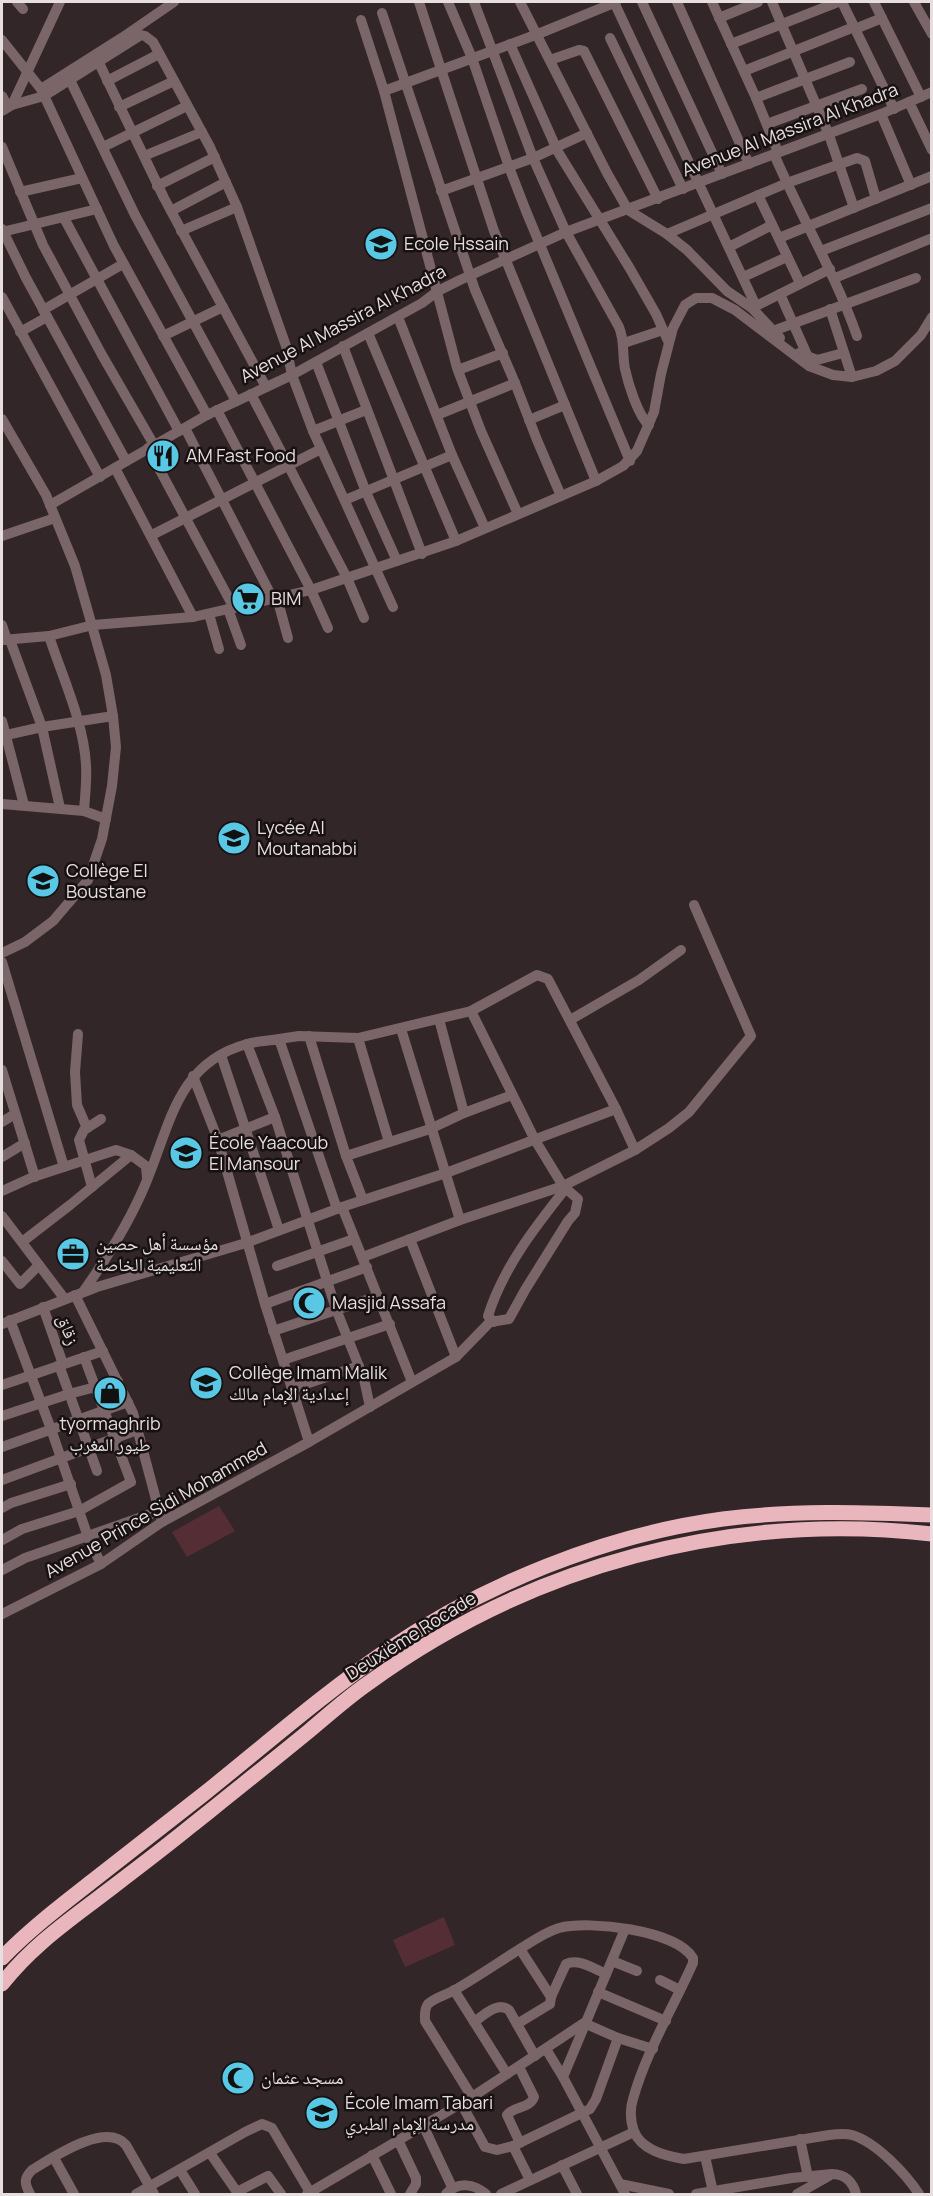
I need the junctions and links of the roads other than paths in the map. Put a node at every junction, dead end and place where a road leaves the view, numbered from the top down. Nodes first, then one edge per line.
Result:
1 (60, 2) edge
2 (174, 2) edge
3 (419, 2) edge
4 (448, 2) edge
5 (474, 2) edge
6 (520, 2) edge
7 (615, 2) edge
8 (642, 2) edge
9 (678, 2) edge
10 (712, 2) edge
11 (758, 2) edge
12 (772, 2) edge
13 (840, 2) edge
14 (874, 2) edge
15 (914, 2) edge
16 (382, 13) dead end
17 (719, 18) junction
18 (882, 18) junction
19 (360, 20) dead end
20 (782, 24) junction
21 (854, 28) junction
22 (538, 34) junction
23 (932, 34) edge
24 (610, 38) dead end
25 (2, 40) edge
26 (510, 44) junction
27 (731, 44) junction
28 (493, 50) junction
29 (794, 52) junction
30 (159, 54) junction
31 (472, 58) junction
32 (550, 60) junction
33 (850, 62) dead end
34 (99, 63) junction
35 (440, 69) junction
36 (744, 71) junction
37 (26, 72) junction
38 (70, 80) junction
39 (805, 80) junction
40 (107, 81) junction
41 (174, 81) junction
42 (406, 81) junction
43 (862, 89) dead end
44 (384, 91) junction
45 (42, 92) junction
46 (926, 94) edge
47 (2, 96) edge
48 (756, 98) junction
49 (909, 102) junction
50 (187, 106) junction
51 (816, 106) junction
52 (119, 107) junction
53 (7, 108) edge
54 (894, 109) junction
55 (881, 114) junction
56 (767, 124) junction
57 (202, 132) junction
58 (132, 133) junction
59 (587, 133) junction
60 (829, 135) junction
61 (2, 147) edge
62 (103, 147) junction
63 (556, 148) junction
64 (932, 150) edge
65 (776, 153) junction
66 (144, 156) junction
67 (215, 157) junction
68 (533, 158) junction
69 (749, 164) junction
70 (840, 164) junction
71 (509, 167) junction
72 (722, 174) junction
73 (932, 176) edge
74 (14, 178) junction
75 (82, 178) junction
76 (476, 178) junction
77 (2, 181) edge
78 (226, 182) junction
79 (699, 183) junction
80 (787, 183) junction
81 (912, 184) junction
82 (157, 186) junction
83 (683, 189) junction
84 (441, 190) junction
85 (20, 192) junction
86 (758, 195) junction
87 (658, 199) junction
88 (876, 199) junction
89 (237, 207) junction
90 (854, 208) junction
91 (932, 208) edge
92 (97, 209) junction
93 (628, 210) junction
94 (171, 211) junction
95 (713, 214) junction
96 (64, 218) junction
97 (601, 220) junction
98 (33, 225) junction
99 (772, 225) junction
100 (807, 225) junction
101 (2, 231) edge
102 (181, 231) junction
103 (566, 232) junction
104 (667, 234) junction
105 (779, 238) junction
106 (932, 238) edge
107 (539, 244) junction
108 (729, 247) junction
109 (821, 251) junction
110 (788, 257) junction
111 (505, 258) junction
112 (123, 264) junction
113 (832, 274) junction
114 (470, 276) junction
115 (743, 277) junction
116 (916, 278) dead end
117 (96, 279) junction
118 (800, 283) junction
119 (438, 291) junction
120 (780, 294) junction
121 (69, 295) junction
122 (2, 297) edge
123 (846, 303) junction
124 (223, 307) junction
125 (754, 307) junction
126 (830, 309) junction
127 (45, 313) junction
128 (398, 317) junction
129 (932, 317) edge
130 (193, 321) junction
131 (794, 322) junction
132 (663, 330) junction
133 (773, 331) junction
134 (20, 332) junction
135 (368, 333) junction
136 (163, 336) junction
137 (857, 336) dead end
138 (669, 341) junction
139 (624, 343) junction
140 (343, 346) junction
141 (503, 353) junction
142 (843, 354) junction
143 (808, 358) junction
144 (316, 362) junction
145 (458, 370) junction
146 (292, 375) junction
147 (852, 377) junction
148 (515, 382) junction
149 (266, 387) junction
150 (251, 394) junction
151 (236, 400) junction
152 (470, 402) junction
153 (565, 405) junction
154 (366, 410) junction
155 (212, 413) junction
156 (437, 416) junction
157 (2, 419) edge
158 (529, 420) junction
159 (338, 421) junction
160 (649, 425) junction
161 (182, 429) junction
162 (313, 431) junction
163 (151, 446) junction
164 (321, 449) junction
165 (452, 455) junction
166 (126, 461) junction
167 (630, 461) junction
168 (287, 466) junction
169 (424, 466) junction
170 (116, 468) junction
171 (100, 477) junction
172 (394, 479) junction
173 (596, 481) junction
174 (256, 483) junction
175 (366, 492) junction
176 (561, 496) junction
177 (223, 500) junction
178 (345, 500) junction
179 (50, 505) junction
180 (518, 514) junction
181 (56, 518) junction
182 (187, 518) junction
183 (485, 528) junction
184 (152, 535) junction
185 (2, 536) edge
186 (456, 541) junction
187 (422, 554) junction
188 (397, 561) junction
189 (375, 568) junction
190 (347, 578) junction
191 (311, 590) junction
192 (275, 598) junction
193 (393, 607) dead end
194 (231, 608) junction
195 (209, 614) junction
196 (193, 617) junction
197 (364, 618) dead end
198 (2, 625) edge
199 (93, 625) junction
200 (328, 628) dead end
201 (50, 636) junction
202 (288, 638) dead end
203 (6, 640) edge
204 (240, 645) dead end
205 (219, 649) dead end
206 (113, 716) junction
207 (2, 721) edge
208 (77, 721) junction
209 (42, 727) junction
210 (4, 736) edge
211 (2, 804) edge
212 (24, 805) junction
213 (60, 808) junction
214 (84, 811) junction
215 (106, 819) junction
216 (694, 905) dead end
217 (681, 950) dead end
218 (2, 953) edge
219 (2, 962) edge
220 (471, 1011) junction
221 (439, 1020) junction
222 (570, 1020) junction
223 (401, 1029) junction
224 (78, 1034) dead end
225 (309, 1036) junction
226 (358, 1038) junction
227 (279, 1039) junction
228 (247, 1044) junction
229 (221, 1055) junction
230 (2, 1070) edge
231 (193, 1076) junction
232 (3, 1084) edge
233 (512, 1095) junction
234 (616, 1109) junction
235 (465, 1113) junction
236 (15, 1114) junction
237 (275, 1117) junction
238 (101, 1119) dead end
239 (2, 1122) edge
240 (87, 1128) junction
241 (247, 1128) junction
242 (430, 1129) junction
243 (218, 1140) junction
244 (535, 1140) junction
245 (389, 1142) junction
246 (25, 1143) junction
247 (635, 1150) junction
248 (131, 1155) junction
249 (346, 1155) junction
250 (2, 1157) edge
251 (84, 1161) junction
252 (64, 1167) junction
253 (446, 1173) junction
254 (35, 1177) junction
255 (145, 1184) junction
256 (92, 1187) junction
257 (564, 1187) junction
258 (2, 1191) edge
259 (363, 1200) junction
260 (339, 1208) junction
261 (2, 1216) edge
262 (309, 1219) junction
263 (460, 1220) junction
264 (279, 1230) junction
265 (354, 1239) junction
266 (410, 1239) junction
267 (22, 1242) junction
268 (246, 1243) junction
269 (320, 1252) junction
270 (2, 1261) edge
271 (365, 1262) junction
272 (39, 1265) junction
273 (277, 1266) dead end
274 (328, 1281) junction
275 (74, 1295) junction
276 (378, 1296) junction
277 (265, 1304) junction
278 (43, 1307) junction
279 (336, 1309) junction
280 (6, 1322) edge
281 (494, 1322) junction
282 (390, 1324) junction
283 (273, 1331) junction
284 (348, 1338) junction
285 (103, 1351) junction
286 (84, 1357) junction
287 (456, 1357) junction
288 (283, 1360) junction
289 (61, 1364) junction
290 (359, 1366) junction
291 (31, 1374) junction
292 (118, 1381) junction
293 (412, 1382) junction
294 (2, 1383) edge
295 (95, 1386) junction
296 (291, 1389) junction
297 (69, 1394) junction
298 (128, 1402) junction
299 (42, 1403) junction
300 (370, 1407) junction
301 (104, 1411) junction
302 (2, 1416) edge
303 (78, 1419) junction
304 (51, 1429) junction
305 (137, 1430) junction
306 (114, 1439) junction
307 (309, 1442) junction
308 (2, 1447) edge
309 (89, 1448) junction
310 (62, 1459) junction
311 (97, 1471) dead end
312 (2, 1480) edge
313 (71, 1484) junction
314 (2, 1508) edge
315 (79, 1511) junction
316 (932, 1515) edge
317 (160, 1516) junction
318 (932, 1534) edge
319 (88, 1538) junction
320 (2, 1540) edge
321 (101, 1564) junction
322 (2, 1570) edge
323 (2, 1614) edge
324 (625, 1929) junction
325 (520, 1949) junction
326 (2, 1958) edge
327 (612, 1961) junction
328 (636, 1971) dead end
329 (606, 1974) junction
330 (660, 1980) dead end
331 (2, 1984) edge
332 (454, 1990) junction
333 (680, 1990) junction
334 (598, 1992) junction
335 (550, 1997) junction
336 (666, 2021) junction
337 (474, 2022) junction
338 (584, 2023) junction
339 (517, 2024) junction
340 (618, 2038) junction
341 (546, 2049) junction
342 (653, 2049) junction
343 (535, 2056) junction
344 (519, 2067) junction
345 (507, 2074) junction
346 (564, 2077) junction
347 (472, 2097) junction
348 (461, 2103) junction
349 (583, 2114) junction
350 (423, 2125) junction
351 (634, 2132) junction
352 (800, 2139) junction
353 (398, 2140) junction
354 (516, 2145) junction
355 (600, 2146) junction
356 (210, 2153) junction
357 (372, 2155) junction
358 (705, 2156) junction
359 (54, 2158) junction
360 (561, 2165) junction
361 (180, 2170) junction
362 (832, 2174) junction
363 (808, 2177) junction
364 (530, 2180) junction
365 (762, 2183) junction
366 (620, 2184) junction
367 (152, 2191) edge
368 (449, 2191) edge
369 (30, 2194) edge
370 (74, 2194) edge
371 (136, 2194) edge
372 (195, 2194) edge
373 (281, 2194) edge
374 (309, 2194) edge
375 (391, 2194) edge
376 (410, 2194) edge
377 (486, 2194) edge
378 (501, 2194) edge
379 (577, 2194) edge
380 (625, 2194) edge
381 (666, 2194) edge
382 (705, 2194) edge
383 (767, 2194) edge
384 (797, 2194) edge
385 (856, 2194) edge
386 (919, 2194) edge

1 - 37 street
2 - 45 street
3 - 35 street
4 - 31 street
5 - 28 street
6 - 22 street
7 - 22 street
7 - 79 street
8 - 72 street
9 - 69 street
10 - 17 street
11 - 17 street
12 - 20 street
13 - 20 street
13 - 21 street
14 - 18 street
15 - 23 street
16 - 42 street
17 - 27 street
18 - 21 street
18 - 46 street
19 - 44 street
20 - 27 street
20 - 29 street
21 - 29 street
21 - 54 street
22 - 26 street
22 - 32 street
24 - 83 street
25 - 37 street
26 - 28 street
26 - 63 street
27 - 36 street
28 - 31 street
28 - 68 street
29 - 36 street
29 - 39 street
30 - 34 street
30 - 40 street
30 - 41 street
31 - 35 street
31 - 71 street
32 - 59 street
32 - 87 street
33 - 39 street
34 - 38 street
34 - 40 street
35 - 42 street
35 - 76 street
36 - 48 street
37 - 45 street
37 - 53 street
38 - 45 street
38 - 62 street
39 - 48 street
39 - 51 street
40 - 52 street
41 - 50 street
41 - 52 street
42 - 44 street
42 - 84 street
43 - 51 street
44 - 119 street
45 - 53 street
45 - 75 street
46 - 49 street, Avenue Al Massira Al Khadra
47 - 53 street
48 - 56 street
49 - 54 street, Avenue Al Massira Al Khadra
49 - 64 street
50 - 57 street
50 - 58 street
51 - 56 street
51 - 60 street
52 - 58 street
54 - 55 street, Avenue Al Massira Al Khadra
55 - 60 street, Avenue Al Massira Al Khadra
55 - 81 street
56 - 65 street
57 - 66 street
57 - 67 street
58 - 62 street
58 - 66 street
59 - 63 street
59 - 93 street
60 - 65 street, Avenue Al Massira Al Khadra
60 - 70 street
61 - 74 street
62 - 130 street
63 - 68 street
63 - 97 street
65 - 69 street, Avenue Al Massira Al Khadra
65 - 80 street
66 - 82 street
67 - 78 street
67 - 82 street
68 - 71 street
68 - 103 street
69 - 72 street, Avenue Al Massira Al Khadra
70 - 80 street
70 - 88 street
70 - 90 street
71 - 76 street
71 - 107 street
72 - 79 street, Avenue Al Massira Al Khadra
73 - 81 street
74 - 77 street
74 - 85 street
75 - 85 street
75 - 92 street
76 - 84 street
76 - 111 street
78 - 89 street
78 - 94 street
79 - 83 street, Avenue Al Massira Al Khadra
79 - 95 street
80 - 86 street
80 - 100 street
81 - 88 street
82 - 94 street
83 - 87 street, Avenue Al Massira Al Khadra
84 - 114 street
85 - 98 street
86 - 95 street
86 - 99 street
87 - 93 street, Avenue Al Massira Al Khadra
88 - 90 street
89 - 102 street
89 - 146 street
90 - 100 street
91 - 109 street
92 - 96 street
92 - 112 street
93 - 97 street, Avenue Al Massira Al Khadra
93 - 104 street
94 - 102 street
95 - 104 street
95 - 108 street
96 - 98 street
96 - 117 street
97 - 103 street, Avenue Al Massira Al Khadra
97 - 132 street
98 - 101 street
98 - 121 street
99 - 105 street
99 - 108 street
100 - 105 street
100 - 109 street
101 - 127 street
102 - 124 street
103 - 107 street, Avenue Al Massira Al Khadra
103 - 139 street
104 - 125 street
105 - 110 street
106 - 113 street
107 - 111 street, Avenue Al Massira Al Khadra
107 - 167 street
108 - 115 street
109 - 113 street
110 - 115 street
110 - 118 street
111 - 114 street, Avenue Al Massira Al Khadra
111 - 153 street
112 - 117 street
112 - 136 street
113 - 118 street
113 - 123 street
114 - 119 street, Avenue Al Massira Al Khadra
114 - 141 street
115 - 125 street
116 - 123 street
117 - 121 street
117 - 161 street
118 - 120 street
119 - 128 street, Avenue Al Massira Al Khadra
119 - 145 street
120 - 125 street
120 - 131 street
121 - 127 street
121 - 163 street
122 - 134 street
123 - 126 street
123 - 137 street
124 - 130 street
124 - 149 street
125 - 133 street
126 - 131 street
126 - 142 street
127 - 134 street
127 - 166 street
128 - 135 street, Avenue Al Massira Al Khadra
128 - 156 street
129 - 147 street
130 - 136 street
130 - 151 street
131 - 133 street
131 - 143 street
132 - 138 street
132 - 139 street
133 - 143 street
134 - 171 street
135 - 140 street, Avenue Al Massira Al Khadra
135 - 169 street
136 - 155 street
138 - 147 street
138 - 160 street
139 - 160 street
140 - 144 street, Avenue Al Massira Al Khadra
140 - 154 street
141 - 145 street
141 - 148 street
142 - 143 street
142 - 147 street
144 - 146 street, Avenue Al Massira Al Khadra
144 - 159 street
145 - 152 street
146 - 149 street, Avenue Al Massira Al Khadra
146 - 162 street
148 - 152 street
148 - 158 street
149 - 150 street, Avenue Al Massira Al Khadra
150 - 151 street, Avenue Al Massira Al Khadra
150 - 168 street
151 - 155 street, Avenue Al Massira Al Khadra
152 - 156 street
152 - 180 street
153 - 158 street
153 - 173 street
154 - 159 street
154 - 172 street
155 - 161 street, Avenue Al Massira Al Khadra
155 - 174 street
156 - 165 street
157 - 179 street
158 - 176 street
159 - 162 street
159 - 175 street
160 - 167 street
161 - 163 street, Avenue Al Massira Al Khadra
161 - 177 street
162 - 164 street
163 - 166 street, Avenue Al Massira Al Khadra
163 - 182 street
164 - 168 street
164 - 178 street
165 - 169 street
165 - 183 street
166 - 170 street, Avenue Al Massira Al Khadra
167 - 173 street
168 - 174 street
168 - 190 street
169 - 172 street
169 - 186 street
170 - 171 street, Avenue Al Massira Al Khadra
170 - 184 street
171 - 179 street, Avenue Al Massira Al Khadra
172 - 175 street
172 - 187 street
173 - 176 street
174 - 177 street
174 - 191 street
175 - 178 street
175 - 188 street
176 - 180 street
177 - 182 street
177 - 192 street
178 - 189 street
179 - 181 street
180 - 183 street
181 - 185 street
181 - 199 street
182 - 184 street
182 - 194 street
183 - 186 street
184 - 196 street
186 - 187 street
187 - 188 street
188 - 189 street
189 - 190 street
189 - 193 street
190 - 191 street
190 - 197 street
191 - 192 street
191 - 200 street
192 - 194 street
192 - 202 street
194 - 195 street
194 - 204 street
195 - 196 street
195 - 205 street
196 - 199 street
198 - 203 street
199 - 201 street
199 - 206 street
201 - 203 street
201 - 208 street
203 - 209 street
206 - 208 street
206 - 215 street
207 - 210 street
208 - 209 street
208 - 214 street
209 - 210 street
209 - 213 street
210 - 212 street
211 - 212 street
212 - 213 street
213 - 214 street
214 - 215 street
215 - 218 street
216 - 247 street
217 - 222 street
219 - 252 street
220 - 221 street
220 - 222 street
220 - 233 street
221 - 223 street
221 - 235 street
222 - 234 street
223 - 226 street
223 - 242 street
224 - 240 street
225 - 226 street
225 - 227 street
225 - 249 street
226 - 245 street
227 - 228 street
227 - 260 street
228 - 229 street
228 - 237 street
229 - 231 street
229 - 241 street
230 - 232 street
231 - 243 street
231 - 255 street
232 - 236 street
233 - 235 street
233 - 244 street
234 - 244 street
234 - 247 street
235 - 242 street
236 - 239 street
236 - 246 street
237 - 241 street
237 - 262 street
238 - 240 street
240 - 251 street
241 - 243 street
241 - 264 street
242 - 245 street
242 - 253 street
243 - 268 street
244 - 253 street
244 - 257 street
245 - 249 street
246 - 250 street
246 - 254 street
247 - 257 street
248 - 251 street
248 - 255 street
248 - 256 street
249 - 259 street
251 - 252 street
251 - 256 street
252 - 254 street
253 - 259 street
253 - 263 street
254 - 258 street
255 - 275 street
256 - 267 street
257 - 263 street
257 - 281 street
257 - 281 street, Avenue Prince Sidi Mohammed
259 - 260 street
260 - 262 street
260 - 265 street
261 - 267 street
262 - 264 street
262 - 269 street
263 - 266 street
264 - 268 street
265 - 269 street
265 - 271 street
266 - 271 street
266 - 287 street
267 - 272 street
268 - 275 street
268 - 277 street
269 - 273 street
269 - 274 street
270 - 272 street
271 - 274 street
271 - 276 street
272 - 275 street
274 - 277 street
274 - 279 street
275 - 278 street
275 - 285 street
276 - 279 street
276 - 282 street
277 - 283 street
278 - 280 street
278 - 289 street, زقاق
279 - 283 street
279 - 284 street
280 - 291 street
281 - 287 street, Avenue Prince Sidi Mohammed
282 - 284 street
282 - 293 street
283 - 288 street
284 - 288 street
284 - 290 street
285 - 286 street
285 - 292 street
286 - 289 street
286 - 295 street
287 - 293 street, Avenue Prince Sidi Mohammed
288 - 296 street
289 - 291 street
289 - 297 street, زقاق
290 - 296 street
290 - 300 street
291 - 294 street
291 - 299 street
292 - 295 street
292 - 298 street
293 - 300 street, Avenue Prince Sidi Mohammed
295 - 297 street
295 - 301 street
296 - 307 street
297 - 299 street
297 - 303 street, زقاق
298 - 301 street
298 - 305 street
299 - 302 street
299 - 304 street
300 - 307 street, Avenue Prince Sidi Mohammed
301 - 303 street
301 - 306 street
303 - 304 street
303 - 309 street, زقاق
304 - 308 street
304 - 310 street
305 - 306 street
305 - 317 street
306 - 309 street
306 - 315 street
307 - 317 street, Avenue Prince Sidi Mohammed
309 - 310 street
309 - 311 street, زقاق
310 - 312 street
310 - 313 street
313 - 314 street
313 - 315 street
315 - 319 street
315 - 320 street
316 - 326 highway, Deuxième Rocade
317 - 319 street
317 - 321 street, Avenue Prince Sidi Mohammed
318 - 331 highway, Deuxième Rocade
319 - 321 street
319 - 322 street
321 - 323 street, Avenue Prince Sidi Mohammed
324 - 325 street
324 - 327 street
324 - 333 street
325 - 332 street
325 - 335 street
327 - 328 street
327 - 329 street
329 - 334 street
329 - 335 street
330 - 333 street
332 - 337 street
332 - 347 street
333 - 336 street
334 - 336 street
334 - 338 street
335 - 339 street
336 - 342 street
337 - 339 street
337 - 345 street
338 - 340 street
338 - 341 street
338 - 346 street
339 - 343 street
340 - 342 street
340 - 349 street
341 - 343 street
341 - 346 street
342 - 351 street
343 - 344 street
344 - 345 street
344 - 354 street
345 - 347 street
346 - 349 street
347 - 348 street
348 - 350 street
348 - 354 street
349 - 354 street
349 - 355 street
350 - 353 street
350 - 368 street
351 - 355 street
351 - 358 street
352 - 358 street
352 - 363 street
352 - 386 street
353 - 357 street
353 - 376 street
354 - 364 street
355 - 360 street
355 - 366 street
356 - 361 street
356 - 373 street
356 - 374 street
357 - 374 street
357 - 375 street
358 - 382 street
359 - 367 street
359 - 369 street
359 - 370 street
360 - 364 street
360 - 379 street
361 - 367 street
361 - 372 street
362 - 363 street
362 - 384 street
362 - 385 street
363 - 365 street
364 - 378 street
365 - 382 street
365 - 383 street
366 - 380 street
366 - 381 street
367 - 371 street
368 - 377 street

